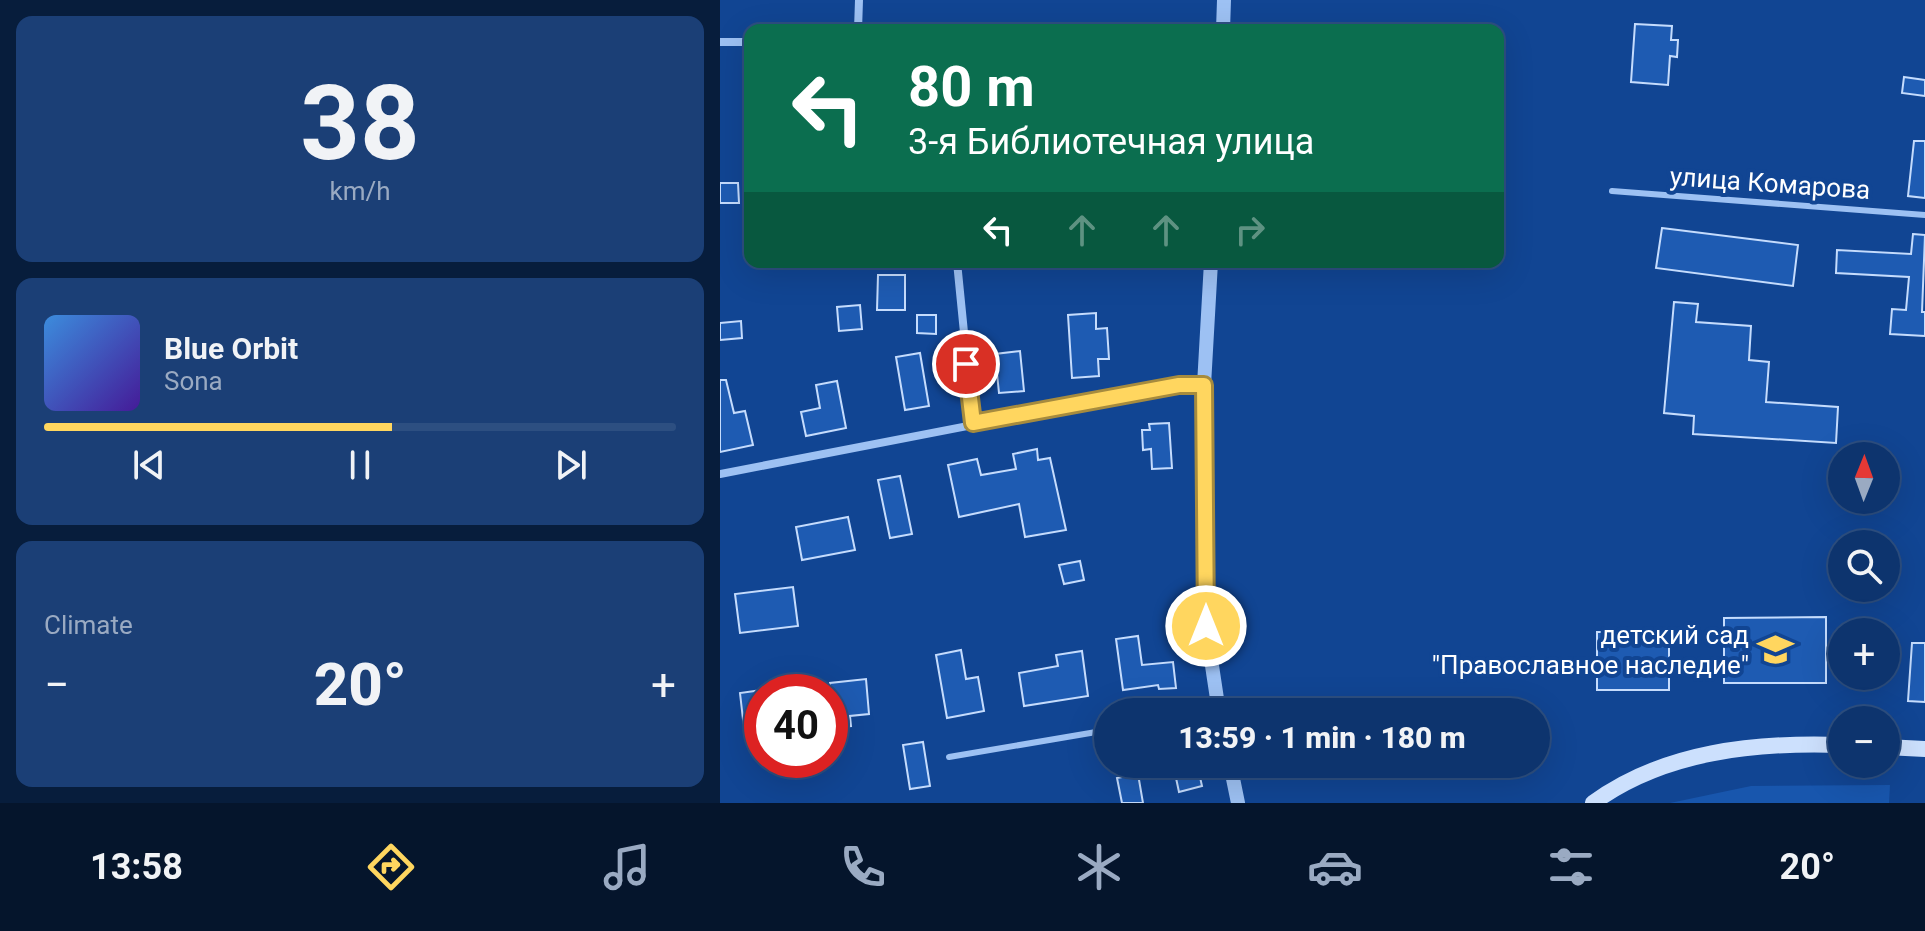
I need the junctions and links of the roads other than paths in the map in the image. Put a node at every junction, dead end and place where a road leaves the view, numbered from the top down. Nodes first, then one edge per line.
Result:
1 (859, 0) edge
2 (1224, 0) edge
3 (858, 24) edge
4 (1223, 24) edge
5 (720, 42) edge
6 (744, 42) edge
7 (1612, 191) dead end
8 (1925, 215) edge
9 (958, 268) edge
10 (1211, 268) edge
11 (1204, 385) junction
12 (973, 423) junction
13 (720, 474) edge
14 (1217, 698) edge
15 (1094, 732) edge
16 (1828, 745) edge
17 (1900, 748) edge
18 (1925, 749) edge
19 (949, 757) dead end
20 (1233, 778) edge
21 (1238, 803) edge
22 (1593, 803) edge

1 - 3 street
2 - 4 street
5 - 6 street
7 - 8 lane, улица Комарова
9 - 12 street
10 - 11 street
11 - 12 street
11 - 14 street
12 - 13 street
15 - 19 lane
16 - 22 main road
17 - 18 main road
20 - 21 street

